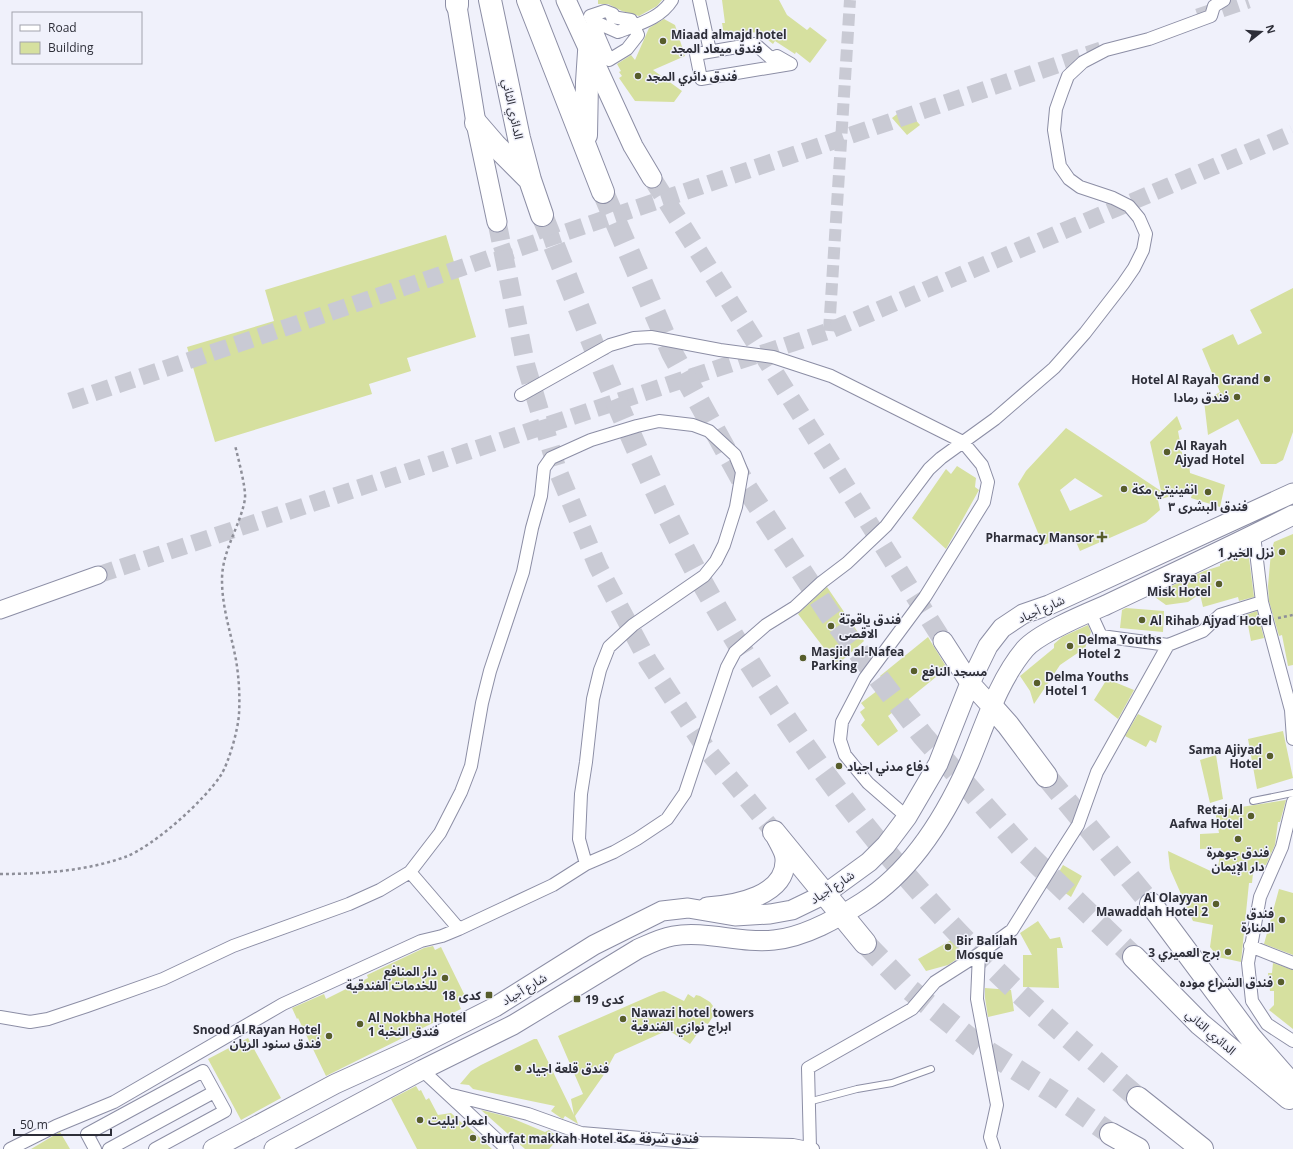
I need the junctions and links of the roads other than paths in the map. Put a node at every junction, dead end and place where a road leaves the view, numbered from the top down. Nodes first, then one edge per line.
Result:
1 (490, 0) edge
2 (528, 0) edge
3 (566, 0) edge
4 (672, 0) edge
5 (699, 0) edge
6 (1224, 0) edge
7 (456, 2) edge
8 (634, 26) junction
9 (588, 37) junction
10 (710, 52) junction
11 (476, 123) junction
12 (586, 146) junction
13 (652, 178) tunnel mouth
14 (530, 180) junction
15 (603, 192) tunnel mouth
16 (542, 215) tunnel mouth
17 (497, 222) tunnel mouth
18 (521, 395) dead end
19 (963, 442) junction
20 (1293, 492) edge
21 (1293, 515) edge
22 (1254, 535) junction
23 (98, 575) tunnel mouth
24 (1262, 602) junction
25 (0, 610) edge
26 (1090, 612) junction
27 (943, 641) tunnel mouth
28 (1168, 645) junction
29 (970, 683) junction
30 (992, 707) junction
31 (1293, 739) edge
32 (1046, 776) tunnel mouth
33 (1293, 793) edge
34 (1253, 801) dead end
35 (1293, 802) edge
36 (907, 817) junction
37 (774, 832) joint
38 (586, 864) junction
39 (410, 872) junction
40 (824, 894) junction
41 (1151, 904) tunnel mouth
42 (688, 908) junction
43 (842, 914) junction
44 (459, 929) junction
45 (865, 943) tunnel mouth
46 (1250, 946) junction
47 (979, 954) junction
48 (1134, 957) tunnel mouth
49 (1293, 963) edge
50 (0, 1017) edge
51 (1293, 1041) edge
52 (931, 1069) dead end
53 (422, 1070) junction
54 (1293, 1086) edge
55 (214, 1092) junction
56 (448, 1094) junction
57 (1138, 1098) tunnel mouth
58 (1293, 1101) edge
59 (808, 1102) junction
60 (1111, 1134) tunnel mouth
61 (10, 1149) edge
62 (95, 1149) edge
63 (109, 1149) edge
64 (155, 1149) edge
65 (214, 1149) edge
66 (274, 1149) edge
67 (508, 1149) edge
68 (811, 1149) edge
69 (994, 1149) edge
70 (1138, 1149) edge
71 (1202, 1149) edge

1 - 14 highway, الدائري الثاني
2 - 12 highway
3 - 9 main road
4 - 8 street
5 - 10 street
6 - 19 street
7 - 11 main road
8 - 9 street
8 - 9 street
9 - 12 highway
9 - 13 main road
10 - 10 street
11 - 14 highway
11 - 17 main road
12 - 15 highway
14 - 16 highway, الدائري الثاني
18 - 19 street
19 - 36 street
19 - 38 street
20 - 29 main road, شارع أجياد
21 - 22 main road, شارع أجياد
22 - 24 street
22 - 26 main road, شارع أجياد
23 - 25 street
24 - 28 street
24 - 31 street
26 - 28 street
26 - 30 main road, شارع أجياد
27 - 29 main road
28 - 47 street
29 - 30 main road
29 - 36 main road, شارع أجياد
30 - 32 highway
30 - 43 main road, شارع أجياد
33 - 34 lane
35 - 46 street
36 - 40 main road, شارع أجياد
37 - 40 highway
37 - 42 main road
38 - 39 street
38 - 44 street
39 - 44 street
39 - 50 street
40 - 42 main road, شارع أجياد
40 - 43 highway
41 - 54 highway
42 - 65 main road, شارع أجياد
43 - 45 highway
43 - 53 main road, شارع أجياد
44 - 61 street
46 - 49 street
46 - 51 street
47 - 59 street
47 - 69 street
48 - 58 highway, الدائري الثاني
52 - 59 lane
53 - 56 street
53 - 66 main road, شارع أجياد
55 - 62 street
55 - 63 street
55 - 64 street
56 - 67 street
56 - 68 street
57 - 71 highway
59 - 68 street
60 - 70 highway

